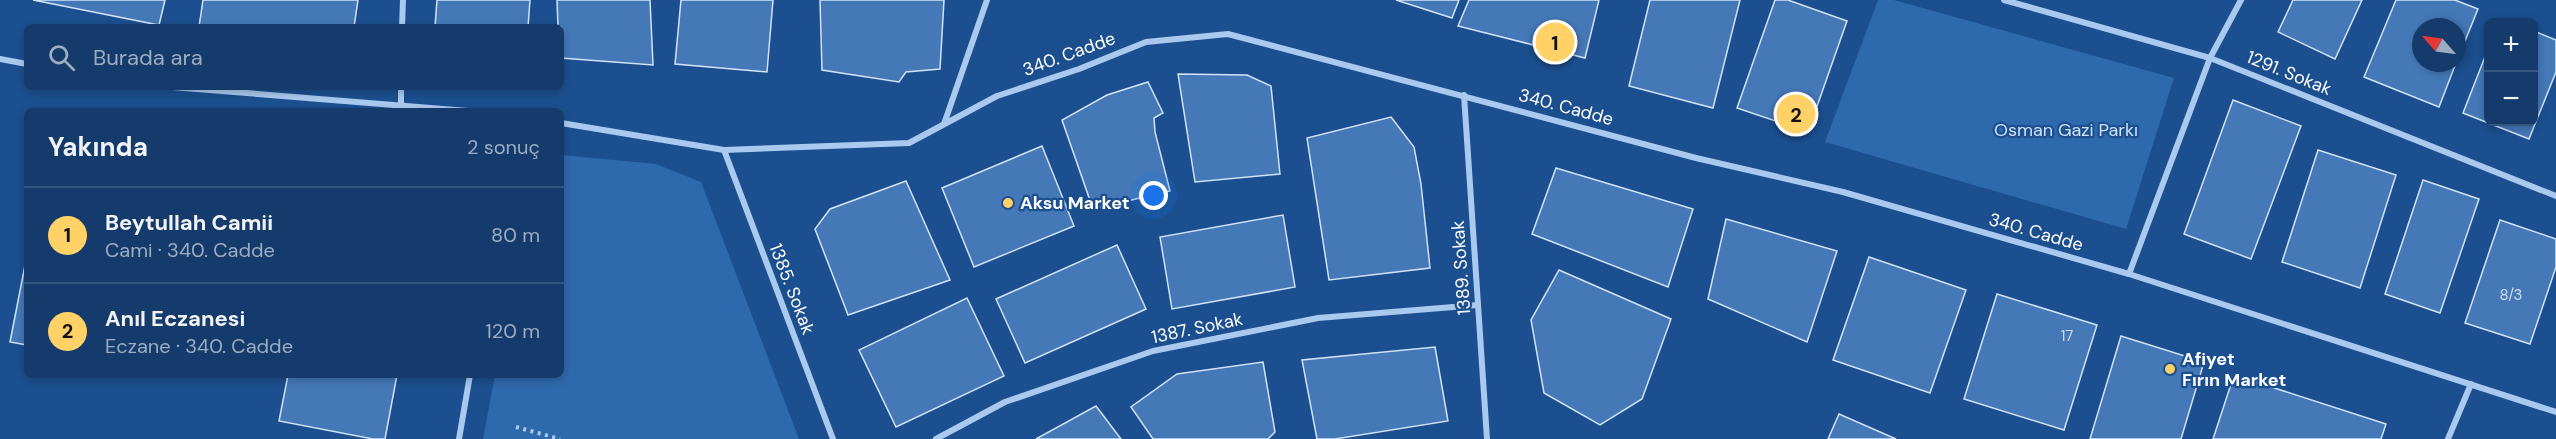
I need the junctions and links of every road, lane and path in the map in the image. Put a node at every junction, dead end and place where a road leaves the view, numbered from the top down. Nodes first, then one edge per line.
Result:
1 (403, 0) edge
2 (987, 0) edge
3 (2004, 0) edge
4 (2241, 0) edge
5 (402, 24) edge
6 (2210, 57) junction
7 (0, 59) edge
8 (24, 63) edge
9 (208, 90) edge
10 (401, 90) edge
11 (1464, 95) junction
12 (401, 106) junction
13 (428, 108) edge
14 (564, 123) edge
15 (944, 124) junction
16 (724, 150) junction
17 (2556, 196) edge
18 (2129, 274) junction
19 (1478, 305) junction
20 (469, 378) edge
21 (2471, 384) junction
22 (2556, 412) edge
23 (516, 427) dead end
24 (459, 439) edge
25 (560, 439) edge
26 (833, 439) edge
27 (936, 439) edge
28 (1487, 439) edge
29 (2448, 439) edge

1 - 5 street
2 - 15 street
3 - 6 street, 1291. Sokak
4 - 6 street
6 - 17 street, 1291. Sokak
6 - 18 street
7 - 8 street
9 - 12 street
10 - 12 street
11 - 15 street, 340. Cadde
11 - 18 street, 340. Cadde
11 - 19 street, 1389. Sokak
12 - 13 street
14 - 16 street, 340. Cadde
15 - 16 street, 340. Cadde
16 - 26 street, 1385. Sokak
18 - 21 street, 340. Cadde
19 - 27 street, 1387. Sokak
19 - 28 street, 1389. Sokak
20 - 24 street
21 - 22 street, 340. Cadde
21 - 29 street
23 - 25 path

